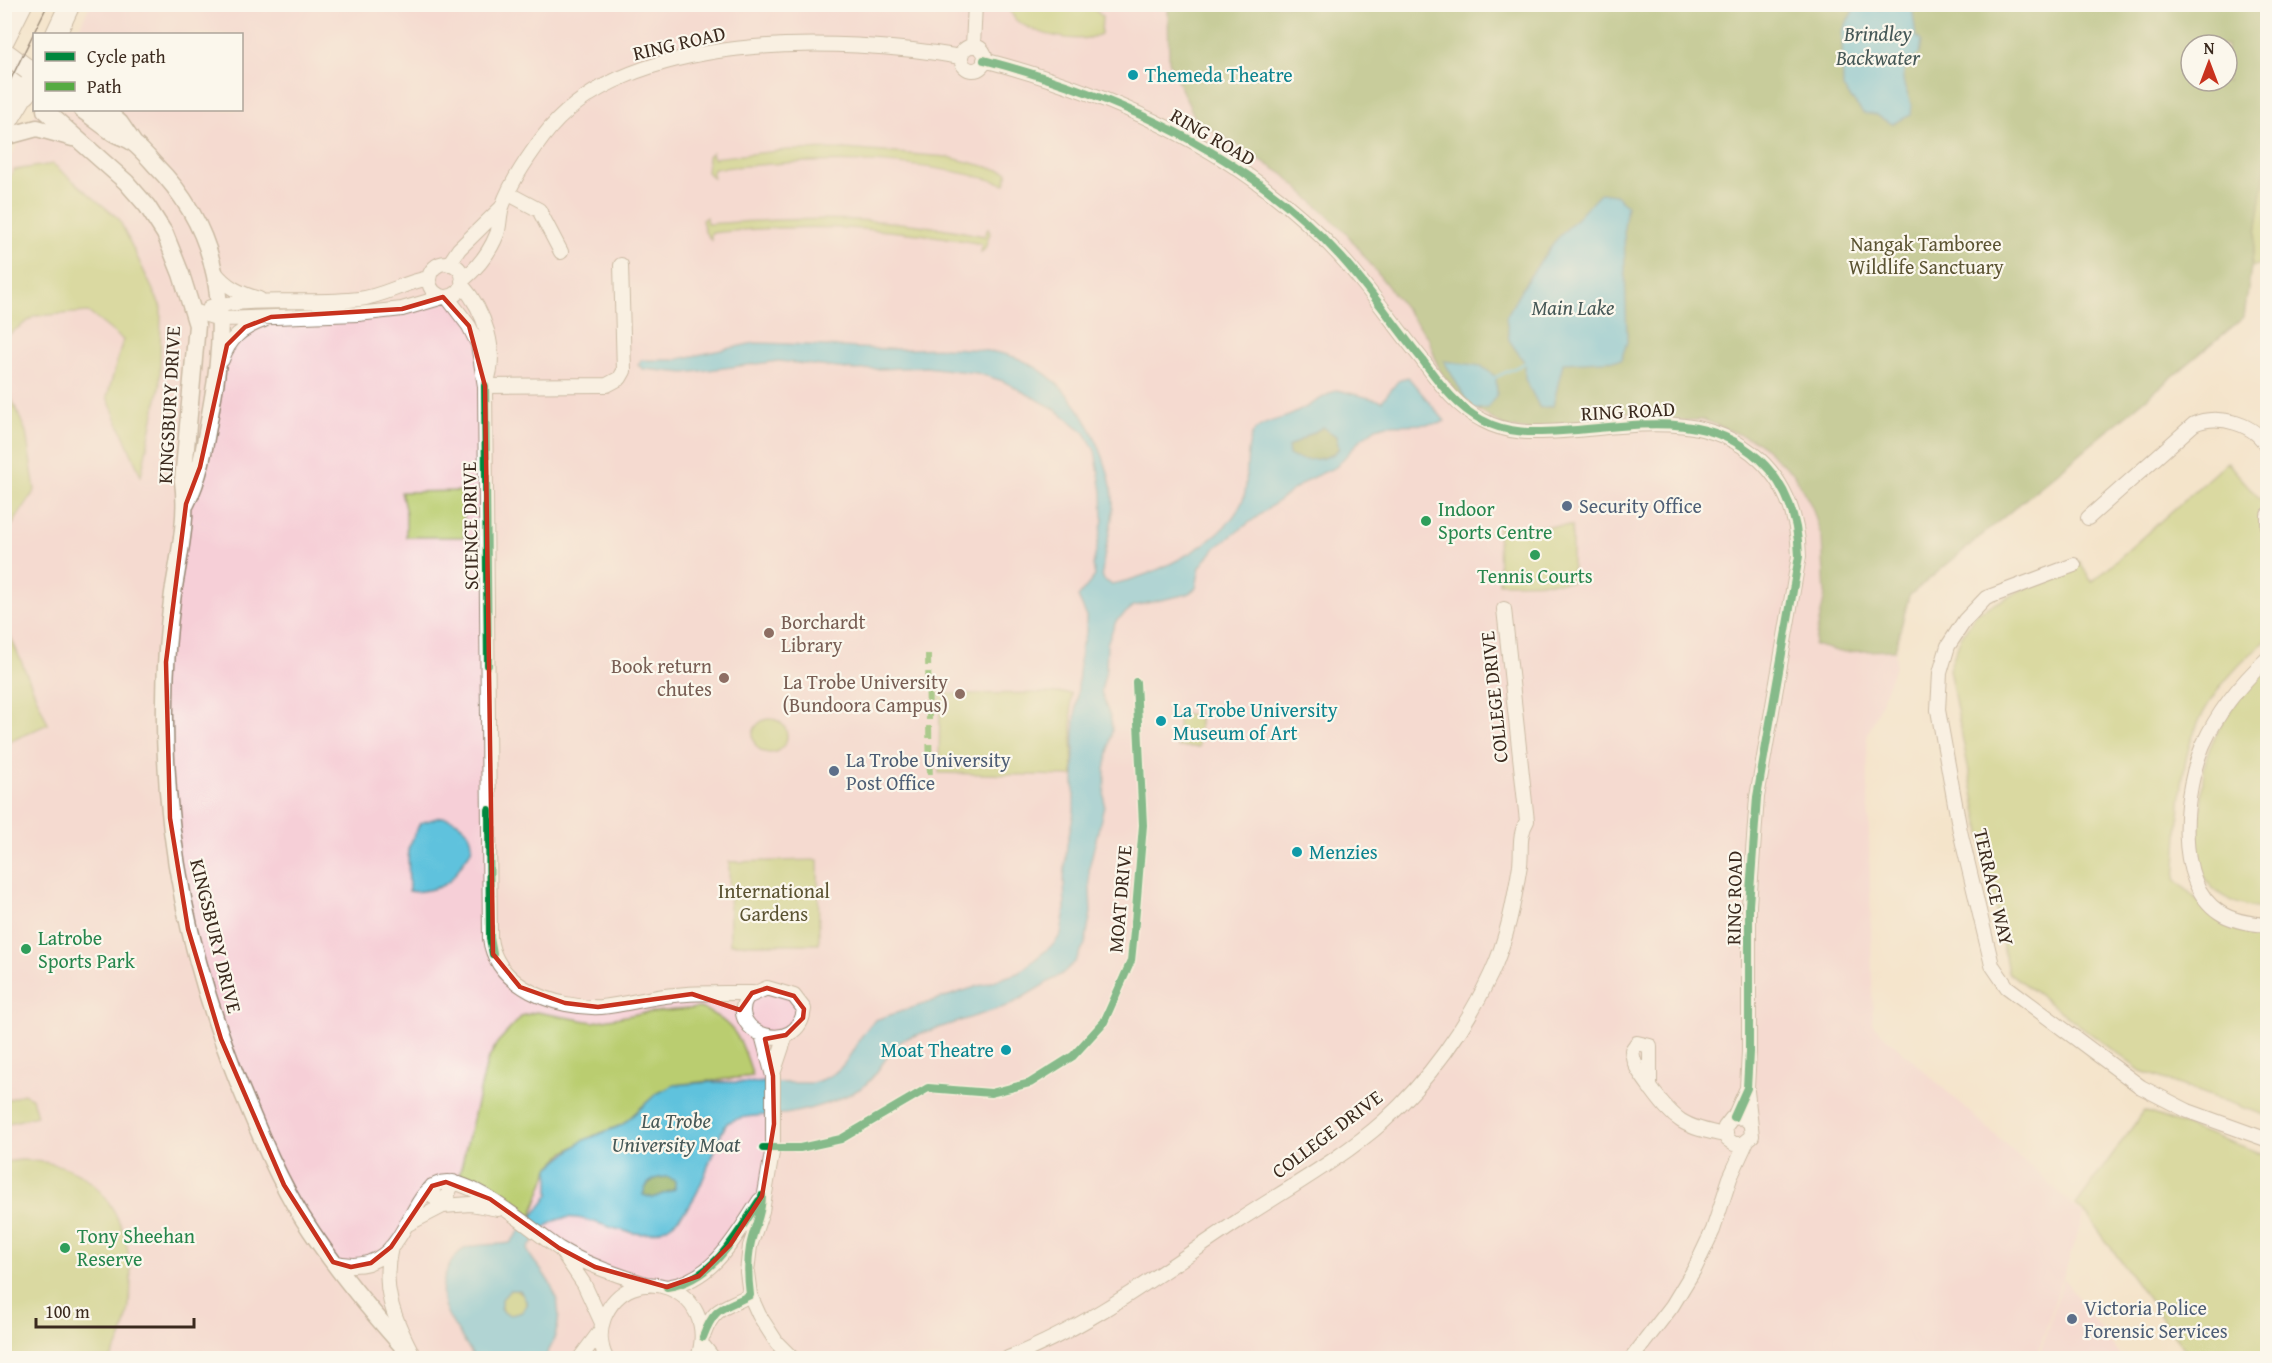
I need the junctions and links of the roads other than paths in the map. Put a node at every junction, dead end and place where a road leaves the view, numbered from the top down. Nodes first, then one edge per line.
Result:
1 (22, 4) edge
2 (70, 4) edge
3 (975, 4) edge
4 (60, 31) edge
5 (4, 40) edge
6 (973, 46) junction
7 (4, 52) edge
8 (961, 57) junction
9 (984, 60) junction
10 (4, 78) edge
11 (32, 86) edge
12 (46, 111) edge
13 (83, 111) edge
14 (106, 111) edge
15 (4, 127) edge
16 (4, 137) edge
17 (80, 140) junction
18 (133, 142) junction
19 (509, 194) junction
20 (502, 207) junction
21 (561, 252) dead end
22 (449, 264) junction
23 (621, 265) dead end
24 (214, 271) junction
25 (429, 278) junction
26 (462, 283) junction
27 (445, 297) junction
28 (267, 301) junction
29 (193, 311) junction
30 (220, 312) junction
31 (271, 316) junction
32 (484, 342) junction
33 (217, 377) junction
34 (485, 386) junction
35 (2248, 429) junction
36 (2268, 432) edge
37 (2268, 449) edge
38 (186, 504) junction
39 (2268, 515) edge
40 (2088, 518) dead end
41 (2268, 531) edge
42 (2073, 565) dead end
43 (1504, 609) dead end
44 (2268, 658) edge
45 (2268, 925) edge
46 (752, 993) junction
47 (692, 994) junction
48 (743, 1012) junction
49 (762, 1035) junction
50 (786, 1035) junction
51 (773, 1076) junction
52 (1650, 1088) dead end
53 (1747, 1088) junction
54 (1731, 1119) junction
55 (1750, 1123) junction
56 (1694, 1127) junction
57 (1726, 1137) junction
58 (2268, 1140) edge
59 (1746, 1143) junction
60 (1730, 1178) junction
61 (453, 1182) junction
62 (432, 1186) junction
63 (762, 1196) junction
64 (442, 1206) junction
65 (516, 1217) junction
66 (406, 1225) junction
67 (391, 1247) junction
68 (560, 1248) junction
69 (333, 1262) junction
70 (648, 1285) junction
71 (667, 1287) junction
72 (750, 1295) junction
73 (601, 1326) junction
74 (703, 1341) junction
75 (414, 1359) edge
76 (580, 1359) edge
77 (606, 1359) edge
78 (698, 1359) edge
79 (713, 1359) edge
80 (792, 1359) edge
81 (1008, 1359) edge
82 (1632, 1359) edge

1 - 5 highway
2 - 4 highway
3 - 6 street
6 - 8 street
6 - 9 street
7 - 11 highway
8 - 9 street
8 - 19 street, RING ROAD
9 - 53 street, RING ROAD
10 - 11 highway
11 - 15 highway
12 - 17 main road, KINGSBURY DRIVE
13 - 18 main road, KINGSBURY DRIVE
14 - 18 main road
16 - 17 main road
17 - 29 main road, KINGSBURY DRIVE
18 - 24 main road, KINGSBURY DRIVE
19 - 20 street, RING ROAD
19 - 21 street
20 - 22 street, RING ROAD
20 - 26 street, RING ROAD
22 - 25 street
22 - 26 street
23 - 34 street
24 - 28 street
24 - 30 main road, KINGSBURY DRIVE
25 - 27 street
25 - 28 street
26 - 27 street
26 - 32 street, SCIENCE DRIVE
27 - 31 street
27 - 32 street, SCIENCE DRIVE
28 - 30 street
29 - 30 street
29 - 38 main road, KINGSBURY DRIVE
30 - 31 street
30 - 33 main road, KINGSBURY DRIVE
31 - 33 street
32 - 34 street, SCIENCE DRIVE
33 - 38 main road, KINGSBURY DRIVE
34 - 47 street, SCIENCE DRIVE
35 - 36 street
35 - 37 street
35 - 40 street
38 - 69 main road, KINGSBURY DRIVE
39 - 41 street
42 - 58 street, TERRACE WAY
43 - 81 street, COLLEGE DRIVE
44 - 45 street
46 - 47 street, SCIENCE DRIVE
46 - 48 street
46 - 50 street
47 - 48 street, SCIENCE DRIVE
48 - 49 street
49 - 50 street
49 - 51 street
50 - 51 street
51 - 63 street
52 - 56 street
53 - 54 street, RING ROAD
53 - 55 street
54 - 55 street
54 - 56 street
54 - 57 street
55 - 59 street
56 - 57 street
57 - 59 street
57 - 60 street
59 - 60 street
60 - 82 street
61 - 62 street
61 - 64 street
61 - 65 street
62 - 64 street
62 - 66 street
63 - 71 street
63 - 72 street
64 - 65 street
64 - 66 street
65 - 68 street
66 - 67 street
67 - 69 street
67 - 75 street
68 - 70 street
68 - 73 street
69 - 75 main road, KINGSBURY DRIVE
70 - 71 street
70 - 73 street
71 - 74 street
72 - 74 street
72 - 80 street
73 - 76 street
73 - 77 street
74 - 78 street
74 - 79 street

